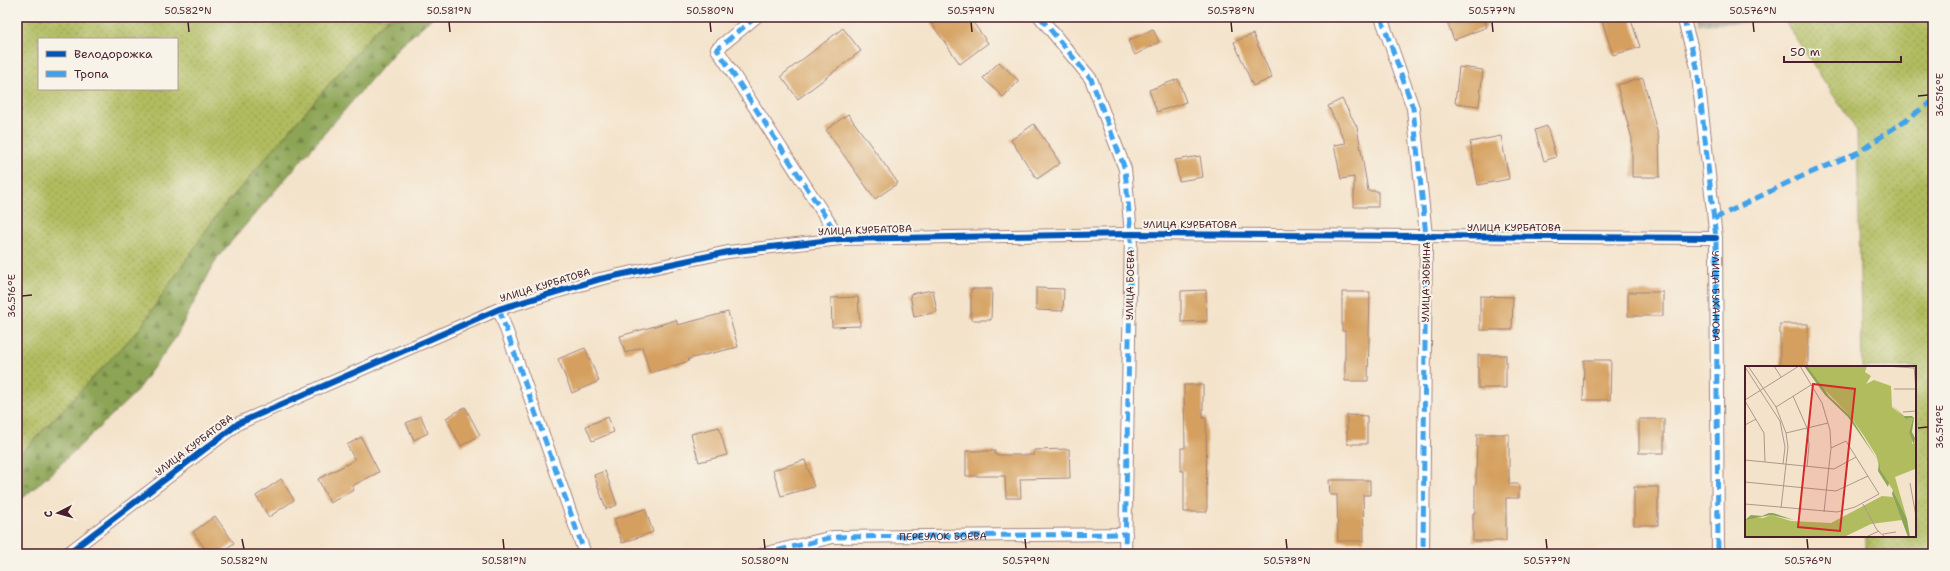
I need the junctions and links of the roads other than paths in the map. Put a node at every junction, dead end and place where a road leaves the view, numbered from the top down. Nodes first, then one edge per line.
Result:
1 (756, 17) edge
2 (1040, 17) edge
3 (1381, 17) edge
4 (1683, 17) edge
5 (1131, 234) junction
6 (1426, 236) junction
7 (1716, 238) junction
8 (840, 239) junction
9 (499, 309) junction
10 (1126, 534) junction
11 (67, 554) edge
12 (585, 554) edge
13 (763, 554) edge
14 (1126, 554) edge
15 (1423, 554) edge
16 (1718, 554) edge

1 - 8 street, УЛИЦА КУРБАТОВА
2 - 5 street, УЛИЦА БОЕВА
3 - 6 street, УЛИЦА ЗЮБИНА
4 - 7 street, УЛИЦА БУХАНОВА
5 - 6 street, УЛИЦА КУРБАТОВА
5 - 8 street, УЛИЦА КУРБАТОВА
5 - 10 street, УЛИЦА БОЕВА
6 - 7 street, УЛИЦА КУРБАТОВА
6 - 15 street, УЛИЦА ЗЮБИНА
7 - 16 street, УЛИЦА БУХАНОВА
8 - 9 street, УЛИЦА КУРБАТОВА
9 - 11 street, УЛИЦА КУРБАТОВА
9 - 12 street
10 - 13 street, ПЕРЕУЛОК БОЕВА
10 - 14 street, УЛИЦА БОЕВА

